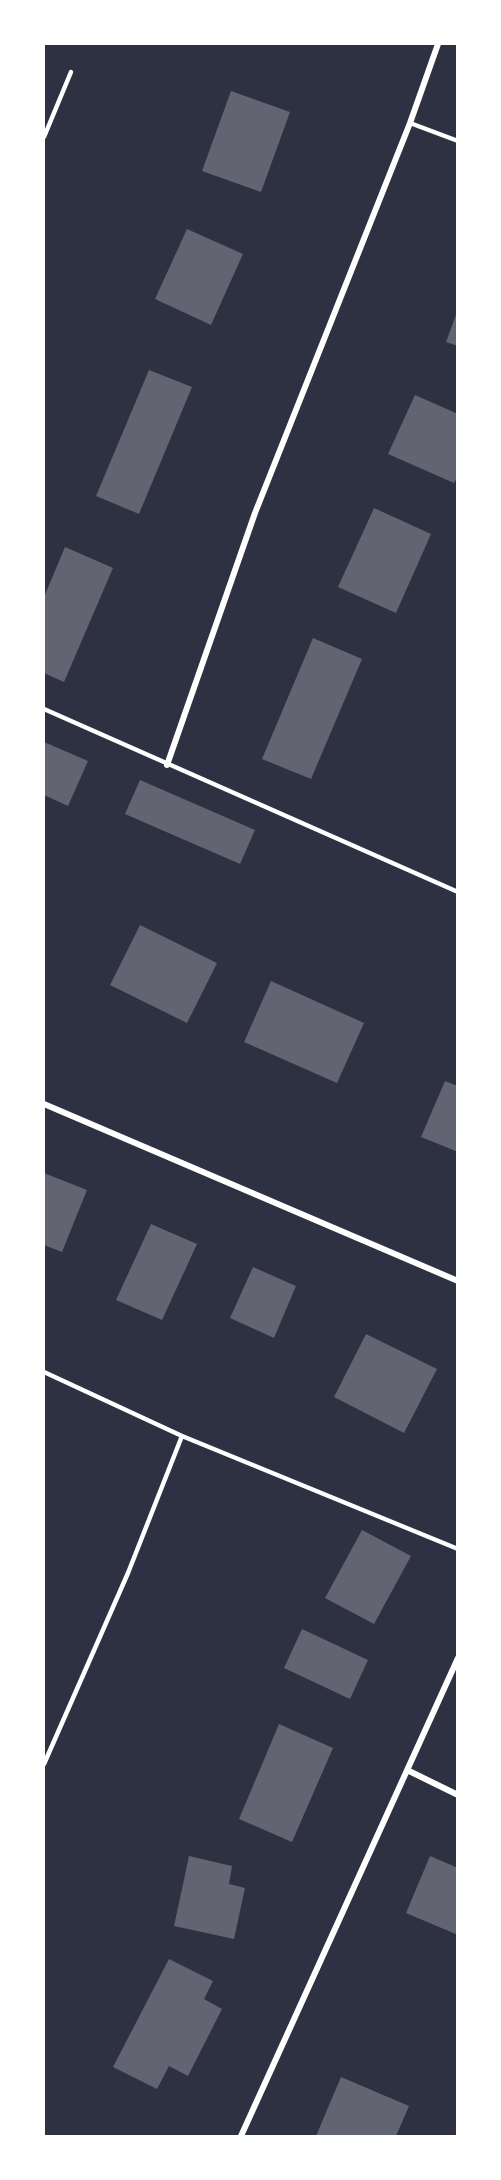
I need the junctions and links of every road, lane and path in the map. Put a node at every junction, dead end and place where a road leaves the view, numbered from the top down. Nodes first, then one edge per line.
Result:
1 (438, 44) edge
2 (71, 72) dead end
3 (410, 123) junction
4 (44, 138) edge
5 (458, 141) edge
6 (44, 710) edge
7 (167, 765) junction
8 (458, 892) edge
9 (44, 1104) edge
10 (458, 1281) edge
11 (44, 1372) edge
12 (182, 1437) junction
13 (458, 1549) edge
14 (458, 1658) edge
15 (44, 1764) edge
16 (407, 1770) junction
17 (458, 1795) edge
18 (241, 2136) edge

1 - 3 street
2 - 4 lane
3 - 5 lane
3 - 7 street
6 - 7 lane
7 - 8 lane
9 - 10 street
11 - 12 lane
12 - 13 lane
12 - 15 lane
14 - 16 street
16 - 17 street
16 - 18 street

